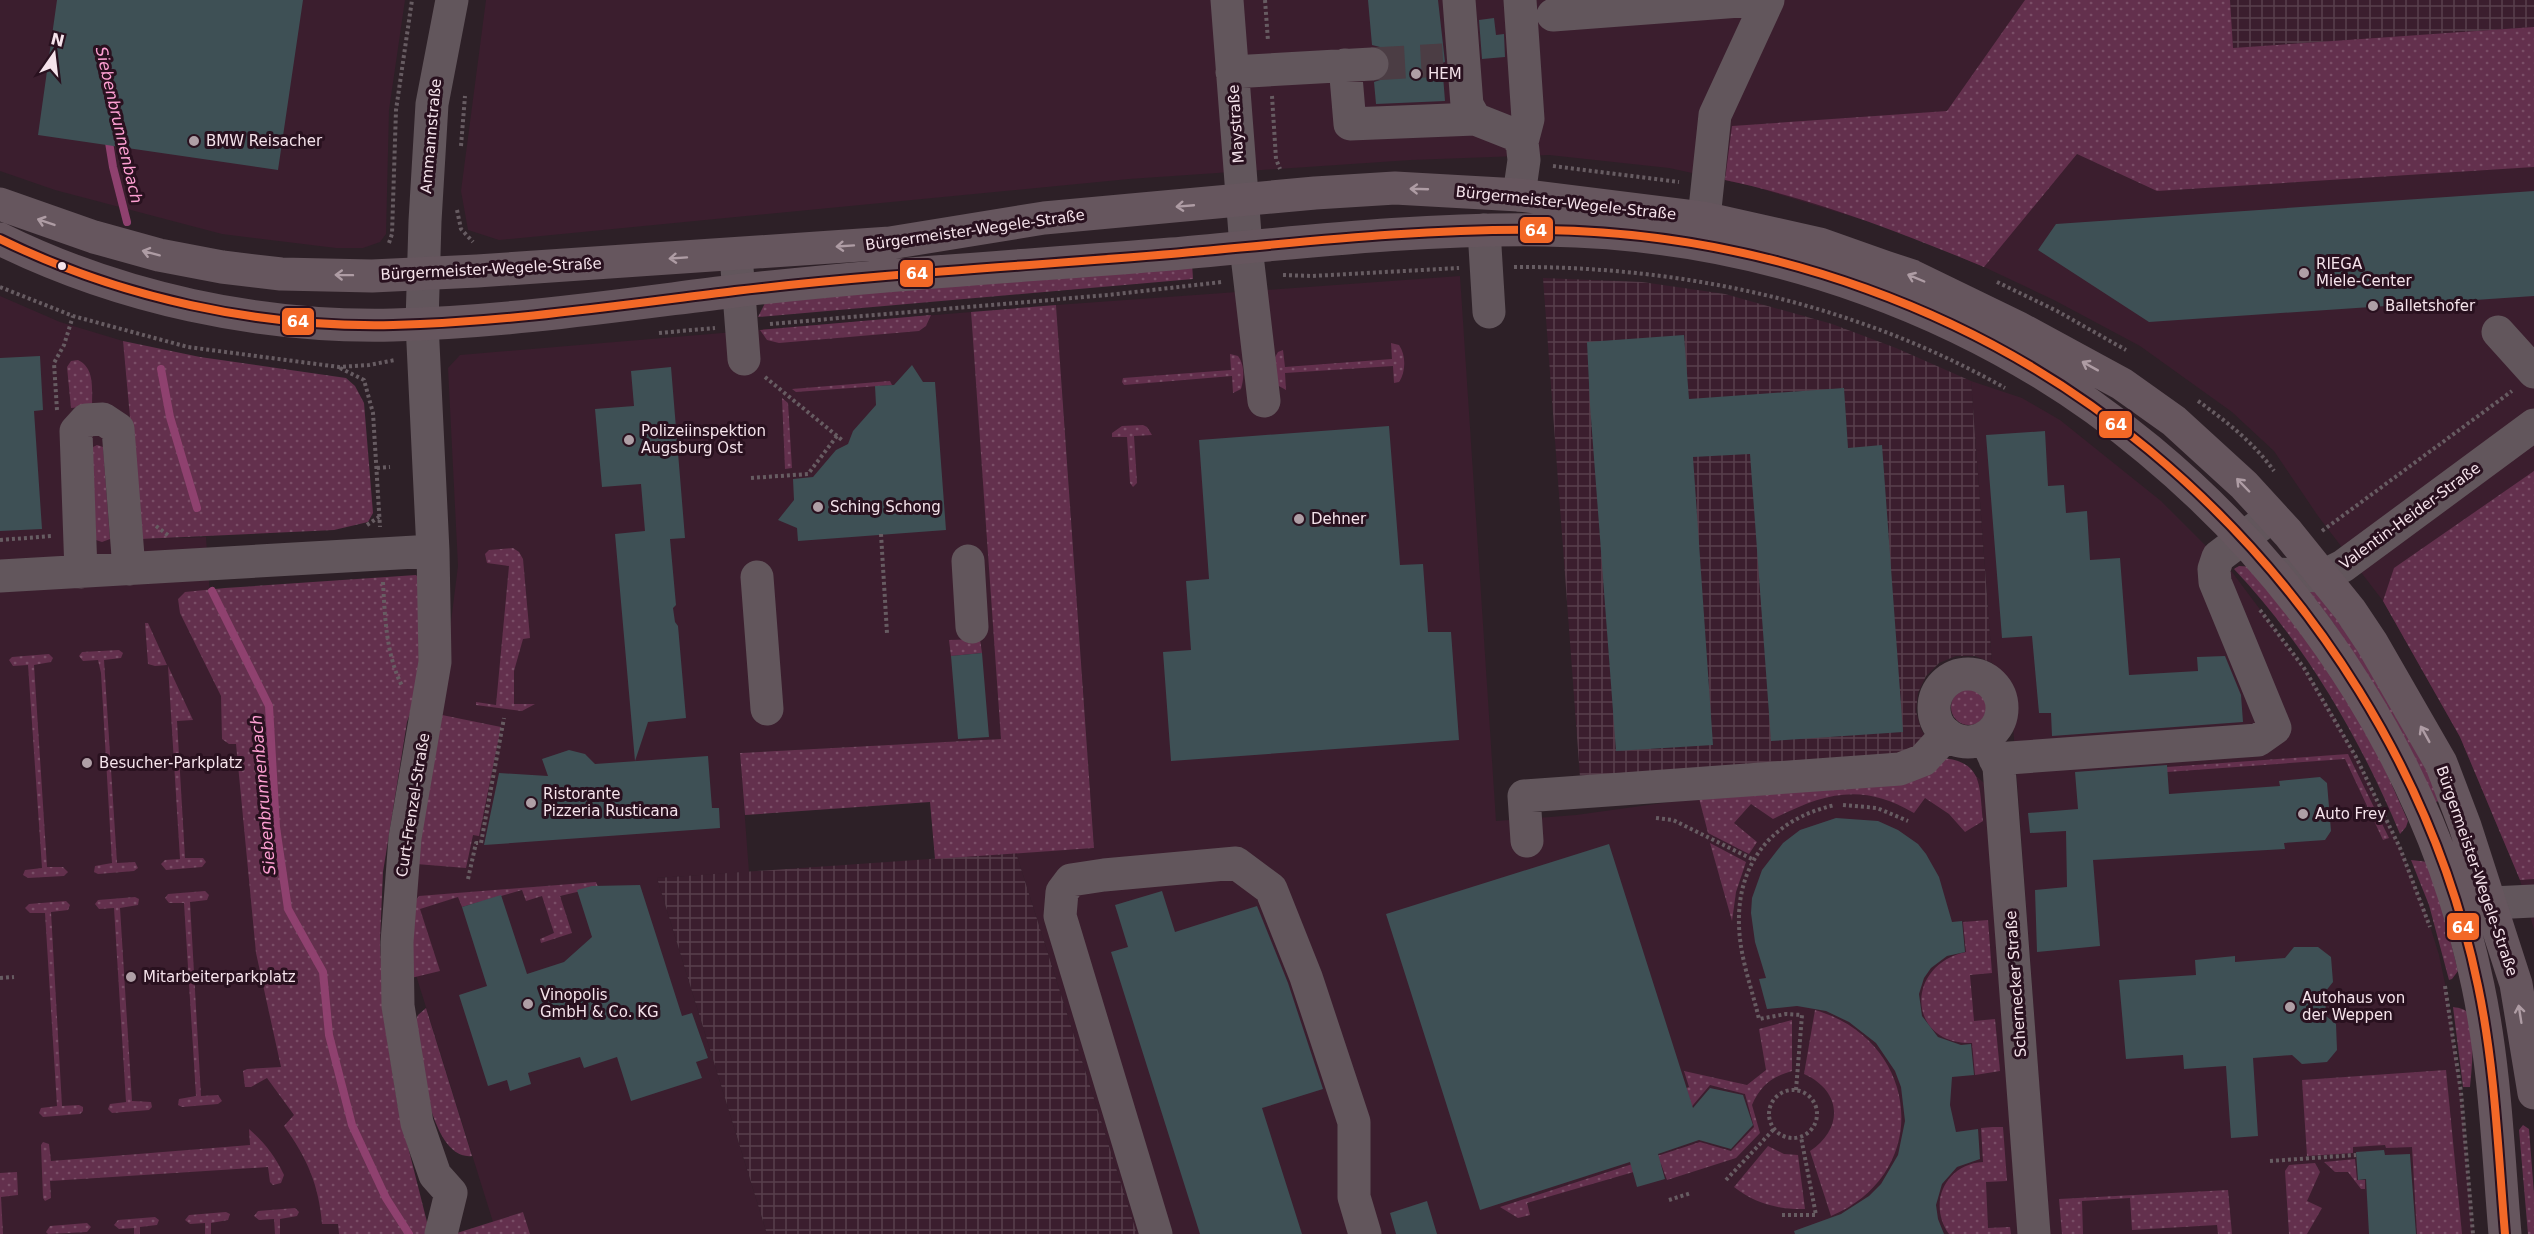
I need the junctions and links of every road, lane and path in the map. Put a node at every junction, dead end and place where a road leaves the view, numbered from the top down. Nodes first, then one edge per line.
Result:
1 (412, 0) edge
2 (452, 0) edge
3 (1227, 0) edge
4 (1459, 0) edge
5 (1520, 0) edge
6 (1753, 0) edge
7 (1767, 0) edge
8 (1553, 15) dead end
9 (1232, 72) junction
10 (466, 90) dead end
11 (1475, 119) junction
12 (1522, 142) junction
13 (461, 147) dead end
14 (1519, 195) junction
15 (1243, 201) junction
16 (458, 203) dead end
17 (0, 204) edge
18 (1704, 218) junction
19 (1484, 230) junction
20 (0, 239) edge
21 (389, 243) dead end
22 (475, 243) dead end
23 (736, 255) junction
24 (1248, 262) junction
25 (1486, 268) junction
26 (424, 273) junction
27 (0, 287) edge
28 (739, 291) junction
29 (1489, 312) dead end
30 (73, 316) junction
31 (741, 326) junction
32 (2499, 332) dead end
33 (648, 333) dead end
34 (423, 338) junction
35 (744, 359) joint
36 (2525, 380) edge
37 (2014, 394) dead end
38 (1264, 401) dead end
39 (2534, 425) edge
40 (76, 431) junction
41 (837, 436) junction
42 (842, 440) dead end
43 (390, 467) dead end
44 (377, 468) dead end
45 (751, 478) dead end
46 (2272, 516) junction
47 (881, 534) dead end
48 (2319, 534) dead end
49 (2243, 539) junction
50 (433, 551) junction
51 (968, 561) dead end
52 (129, 569) junction
53 (81, 572) junction
54 (2276, 574) junction
55 (0, 576) edge
56 (2323, 576) junction
57 (757, 577) dead end
58 (2258, 608) dead end
59 (972, 627) dead end
60 (887, 633) dead end
61 (767, 710) dead end
62 (504, 718) dead end
63 (1947, 734) junction
64 (1990, 748) junction
65 (1646, 818) dead end
66 (1908, 821) dead end
67 (1527, 841) dead end
68 (1754, 860) junction
69 (468, 879) dead end
70 (2534, 901) edge
71 (2491, 903) junction
72 (2432, 934) dead end
73 (14, 977) dead end
74 (0, 978) edge
75 (2445, 983) dead end
76 (1796, 1090) junction
77 (2534, 1093) edge
78 (1774, 1129) junction
79 (1801, 1137) junction
80 (2356, 1155) dead end
81 (2270, 1161) dead end
82 (1726, 1180) dead end
83 (1691, 1193) dead end
84 (1669, 1200) dead end
85 (1782, 1215) dead end
86 (441, 1234) edge
87 (1156, 1234) edge
88 (1365, 1234) edge
89 (2034, 1234) edge
90 (2473, 1234) edge
91 (2505, 1234) edge

1 - 21 path
2 - 26 street, Ammannstraße
3 - 9 street, Maystraße
4 - 11 street
5 - 12 street
6 - 8 street
7 - 18 street
9 - 11 street
9 - 15 street, Maystraße
10 - 13 path
11 - 12 street
12 - 14 street
14 -> 15 main road, Bürgermeister-Wegele-Straße
14 - 18 main road, Bürgermeister-Wegele-Straße
15 -> 23 main road, Bürgermeister-Wegele-Straße
15 - 24 street, Maystraße
16 - 22 path
26 -> 17 main road, Bürgermeister-Wegele-Straße
46 -> 18 main road, Bürgermeister-Wegele-Straße
19 - 24 main road, Bürgermeister-Wegele-Straße
19 - 25 street
19 - 49 main road, Bürgermeister-Wegele-Straße
20 - 34 main road, Bürgermeister-Wegele-Straße
23 -> 26 main road, Bürgermeister-Wegele-Straße
23 - 28 street
24 - 25 path
24 - 28 main road, Bürgermeister-Wegele-Straße
24 - 31 path
24 - 38 street, Maystraße
25 - 29 street
25 - 37 path
26 - 34 street, Curt-Frenzel-Straße
27 - 30 path
28 - 31 street
28 - 34 main road, Bürgermeister-Wegele-Straße
30 - 34 path
30 - 40 path
31 - 33 path
31 - 35 street
32 - 36 street
34 - 50 street, Curt-Frenzel-Straße
35 - 41 path
36 - 48 path
39 - 56 street, Valentin-Heider-Straße
40 - 52 street
40 - 53 street
41 - 42 path
41 - 45 path
43 - 44 path
46 - 49 street
46 - 56 main road, Bürgermeister-Wegele-Straße
47 - 60 path
49 - 54 main road, Bürgermeister-Wegele-Straße
49 - 64 street
50 - 52 street
50 - 86 street, Curt-Frenzel-Straße
51 - 59 street
52 - 53 street
53 - 55 street
54 - 56 street, Valentin-Heider-Straße
54 - 91 main road, Bürgermeister-Wegele-Straße
71 -> 56 main road, Bürgermeister-Wegele-Straße
57 - 61 street
58 - 72 path
62 - 69 path
63 - 64 street
63 - 64 street
63 - 67 street
64 - 89 street, Schernecker Straße
65 - 68 path
66 - 68 path
68 - 76 path
70 - 71 street
77 -> 71 main road, Bürgermeister-Wegele-Straße
73 - 74 path
75 - 90 path
76 - 78 path
76 - 79 path
78 - 79 path
78 - 82 path
79 - 85 path
80 - 81 path
83 - 84 path
87 - 88 street

